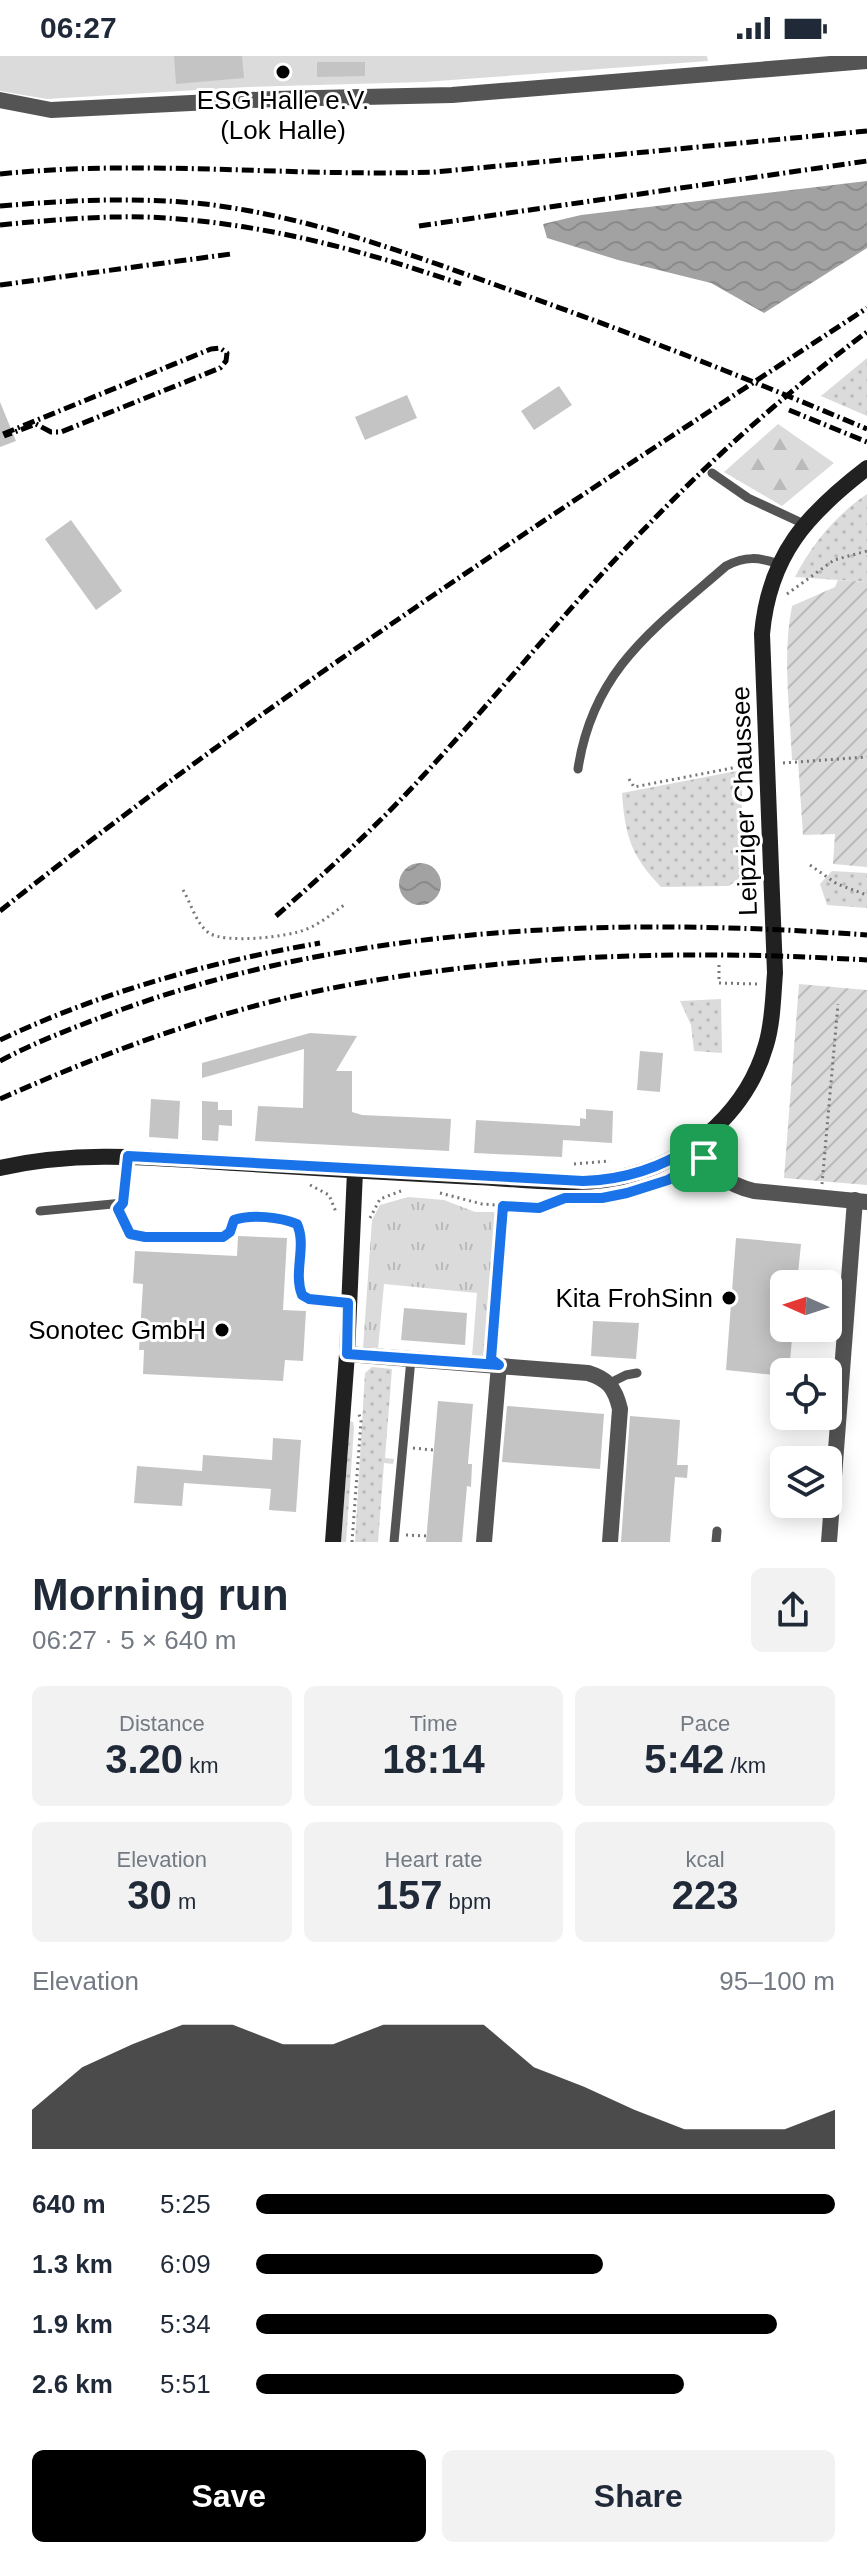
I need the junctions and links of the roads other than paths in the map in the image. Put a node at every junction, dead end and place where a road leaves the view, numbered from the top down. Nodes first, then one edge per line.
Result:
1 (809, 61) edge
2 (867, 61) edge
3 (0, 100) edge
4 (867, 468) edge
5 (712, 473) dead end
6 (804, 524) junction
7 (779, 564) junction
8 (578, 769) dead end
9 (695, 1145) junction
10 (128, 1156) junction
11 (0, 1168) edge
12 (355, 1171) junction
13 (861, 1201) edge
14 (123, 1203) junction
15 (40, 1211) dead end
16 (348, 1303) junction
17 (347, 1354) junction
18 (411, 1359) junction
19 (499, 1365) junction
20 (637, 1373) dead end
21 (610, 1383) junction
22 (394, 1538) edge
23 (333, 1542) edge
24 (484, 1542) edge
25 (610, 1542) edge
26 (829, 1542) edge

1 - 2 street
1 - 3 street
4 - 6 main road, Leipziger Chaussee
5 - 6 lane
6 - 7 main road, Leipziger Chaussee
7 - 8 lane
7 - 9 main road, Leipziger Chaussee
9 - 12 main road, Leipziger Chaussee
9 - 13 street
10 - 11 main road, Leipziger Chaussee
10 - 12 main road, Leipziger Chaussee
10 - 14 lane
12 - 16 main road
13 - 26 street
14 - 15 lane
14 - 16 lane
16 - 17 main road
17 - 18 street
17 - 23 main road
18 - 19 street
18 - 22 lane
19 - 21 street
19 - 24 street
20 - 21 lane
21 - 25 street

